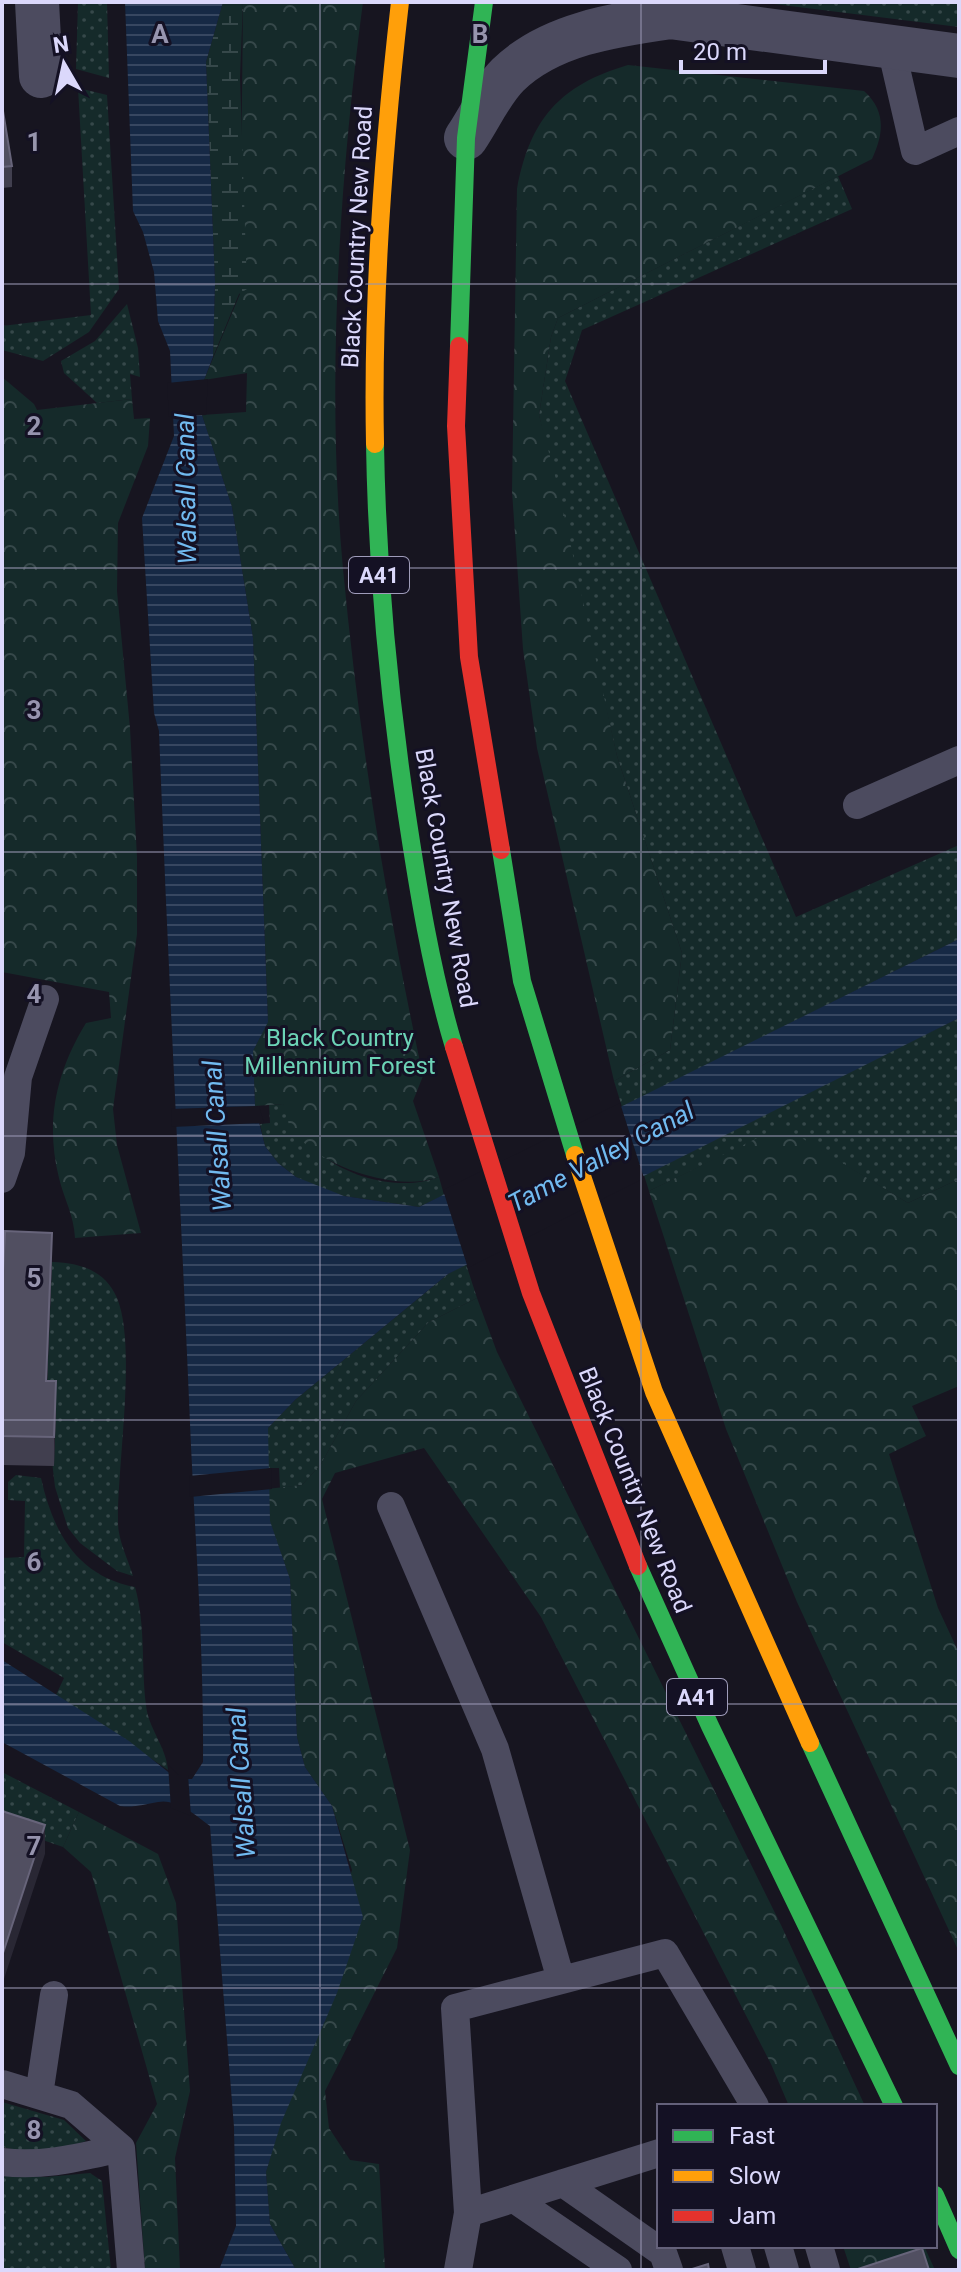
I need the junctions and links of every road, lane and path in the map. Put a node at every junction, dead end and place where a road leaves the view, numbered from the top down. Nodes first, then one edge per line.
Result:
1 (400, 2) edge
2 (484, 2) edge
3 (651, 9) edge
4 (25, 11) edge
5 (891, 47) junction
6 (959, 56) edge
7 (41, 76) dead end
8 (959, 131) edge
9 (466, 138) junction
10 (959, 760) edge
11 (857, 805) dead end
12 (45, 999) dead end
13 (2, 1179) edge
14 (391, 1506) dead end
15 (561, 1980) junction
16 (54, 1995) dead end
17 (959, 2066) edge
18 (2, 2084) edge
19 (39, 2095) junction
20 (754, 2104) edge
21 (893, 2104) edge
22 (121, 2148) junction
23 (657, 2154) edge
24 (2, 2162) edge
25 (563, 2183) junction
26 (514, 2199) junction
27 (937, 2200) edge
28 (468, 2213) junction
29 (736, 2248) edge
30 (779, 2248) edge
31 (820, 2248) edge
32 (959, 2250) edge
33 (131, 2270) edge
34 (458, 2270) edge
35 (618, 2270) edge
36 (669, 2270) edge
37 (742, 2270) edge
38 (785, 2270) edge
39 (826, 2270) edge

1 - 21 highway, Black Country New Road / A41
2 - 9 highway
3 - 5 street
3 - 9 street
4 - 7 street
5 - 6 street
5 - 8 lane
9 - 17 highway
10 - 11 lane
12 - 13 lane
14 - 15 lane
15 - 20 lane
15 - 28 lane
16 - 19 lane
18 - 19 lane
19 - 22 lane
22 - 24 lane
22 - 33 lane
23 - 25 lane
25 - 26 lane
25 - 36 lane
26 - 28 lane
26 - 35 lane
27 - 32 highway
28 - 34 lane
29 - 37 lane
30 - 38 lane
31 - 39 lane

